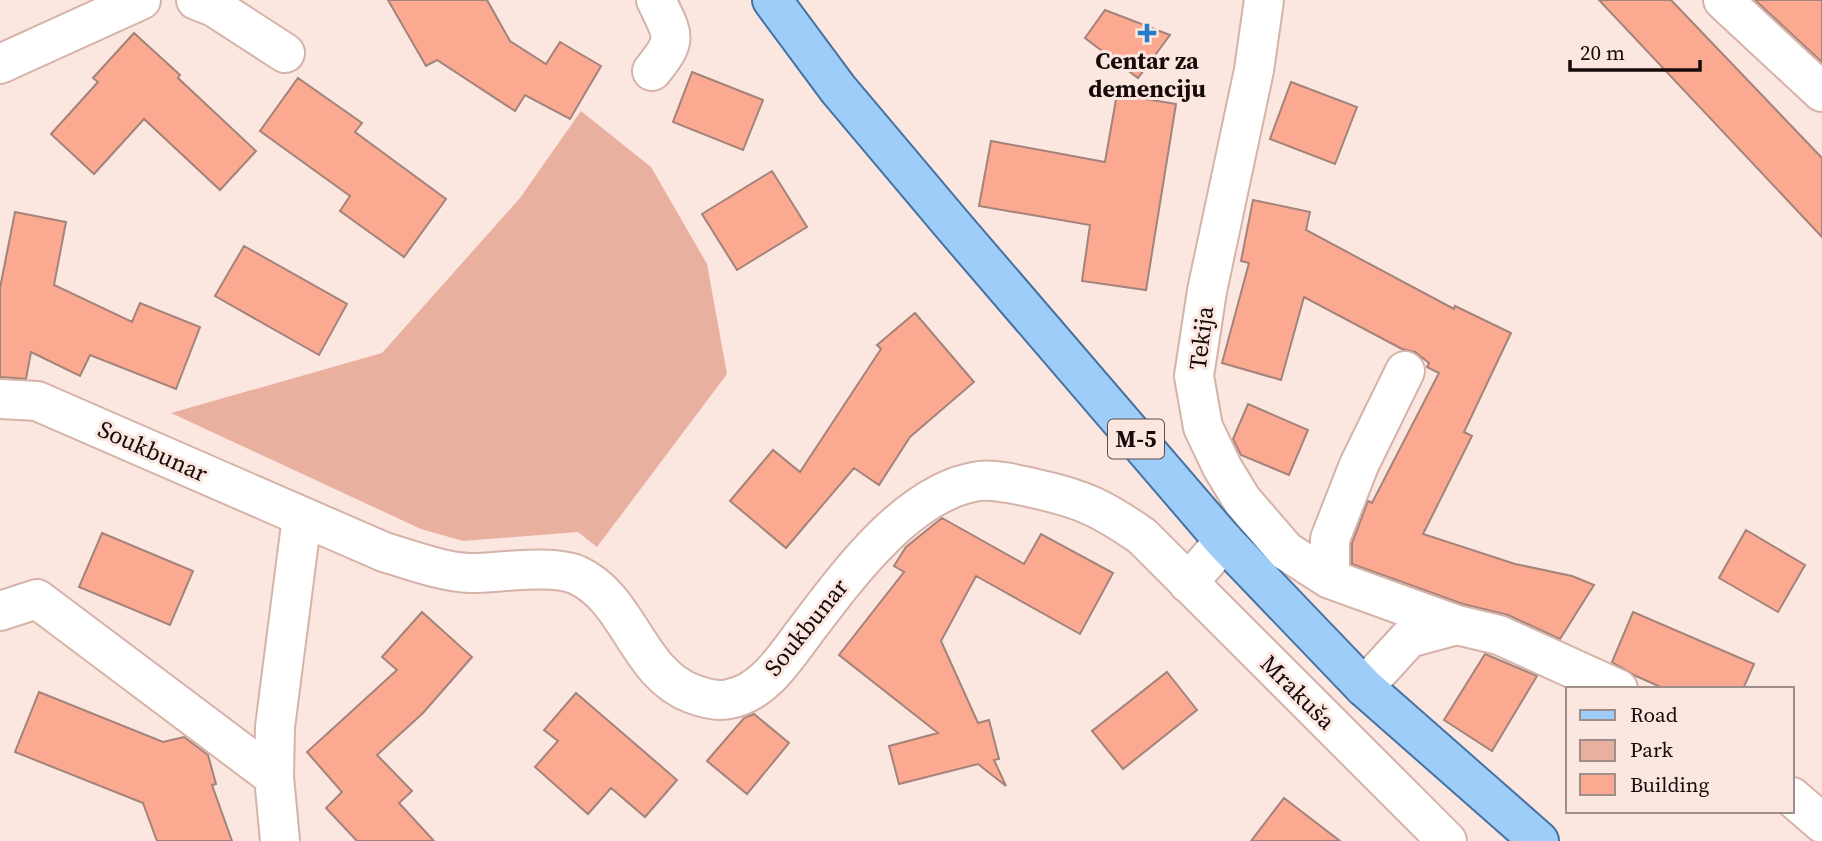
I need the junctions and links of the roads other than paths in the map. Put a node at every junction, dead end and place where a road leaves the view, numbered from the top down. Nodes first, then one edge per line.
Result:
1 (141, 0) edge
2 (196, 0) edge
3 (656, 0) edge
4 (772, 0) edge
5 (1264, 0) edge
6 (1723, 0) edge
7 (285, 53) dead end
8 (0, 64) edge
9 (652, 71) dead end
10 (1822, 92) edge
11 (1405, 371) dead end
12 (0, 399) edge
13 (302, 517) junction
14 (1224, 541) junction
15 (1330, 579) junction
16 (1188, 583) junction
17 (0, 611) edge
18 (1457, 625) junction
19 (1364, 687) junction
20 (1614, 687) edge
21 (274, 777) junction
22 (1794, 799) edge
23 (1822, 823) edge
24 (280, 841) edge
25 (1447, 841) edge
26 (1539, 841) edge

1 - 8 street
2 - 7 street
3 - 9 street
4 - 14 main road, M-5
5 - 15 street, Tekija
6 - 10 street
11 - 15 street
12 - 13 street, Soukbunar
13 - 16 street, Soukbunar
13 - 21 street
14 - 16 street
14 - 19 main road, M-5
15 - 18 street, Tekija
16 - 25 street, Mrakuša
17 - 21 street
18 - 19 street
18 - 20 street
19 - 26 main road, M-5
21 - 24 street
22 - 23 street

